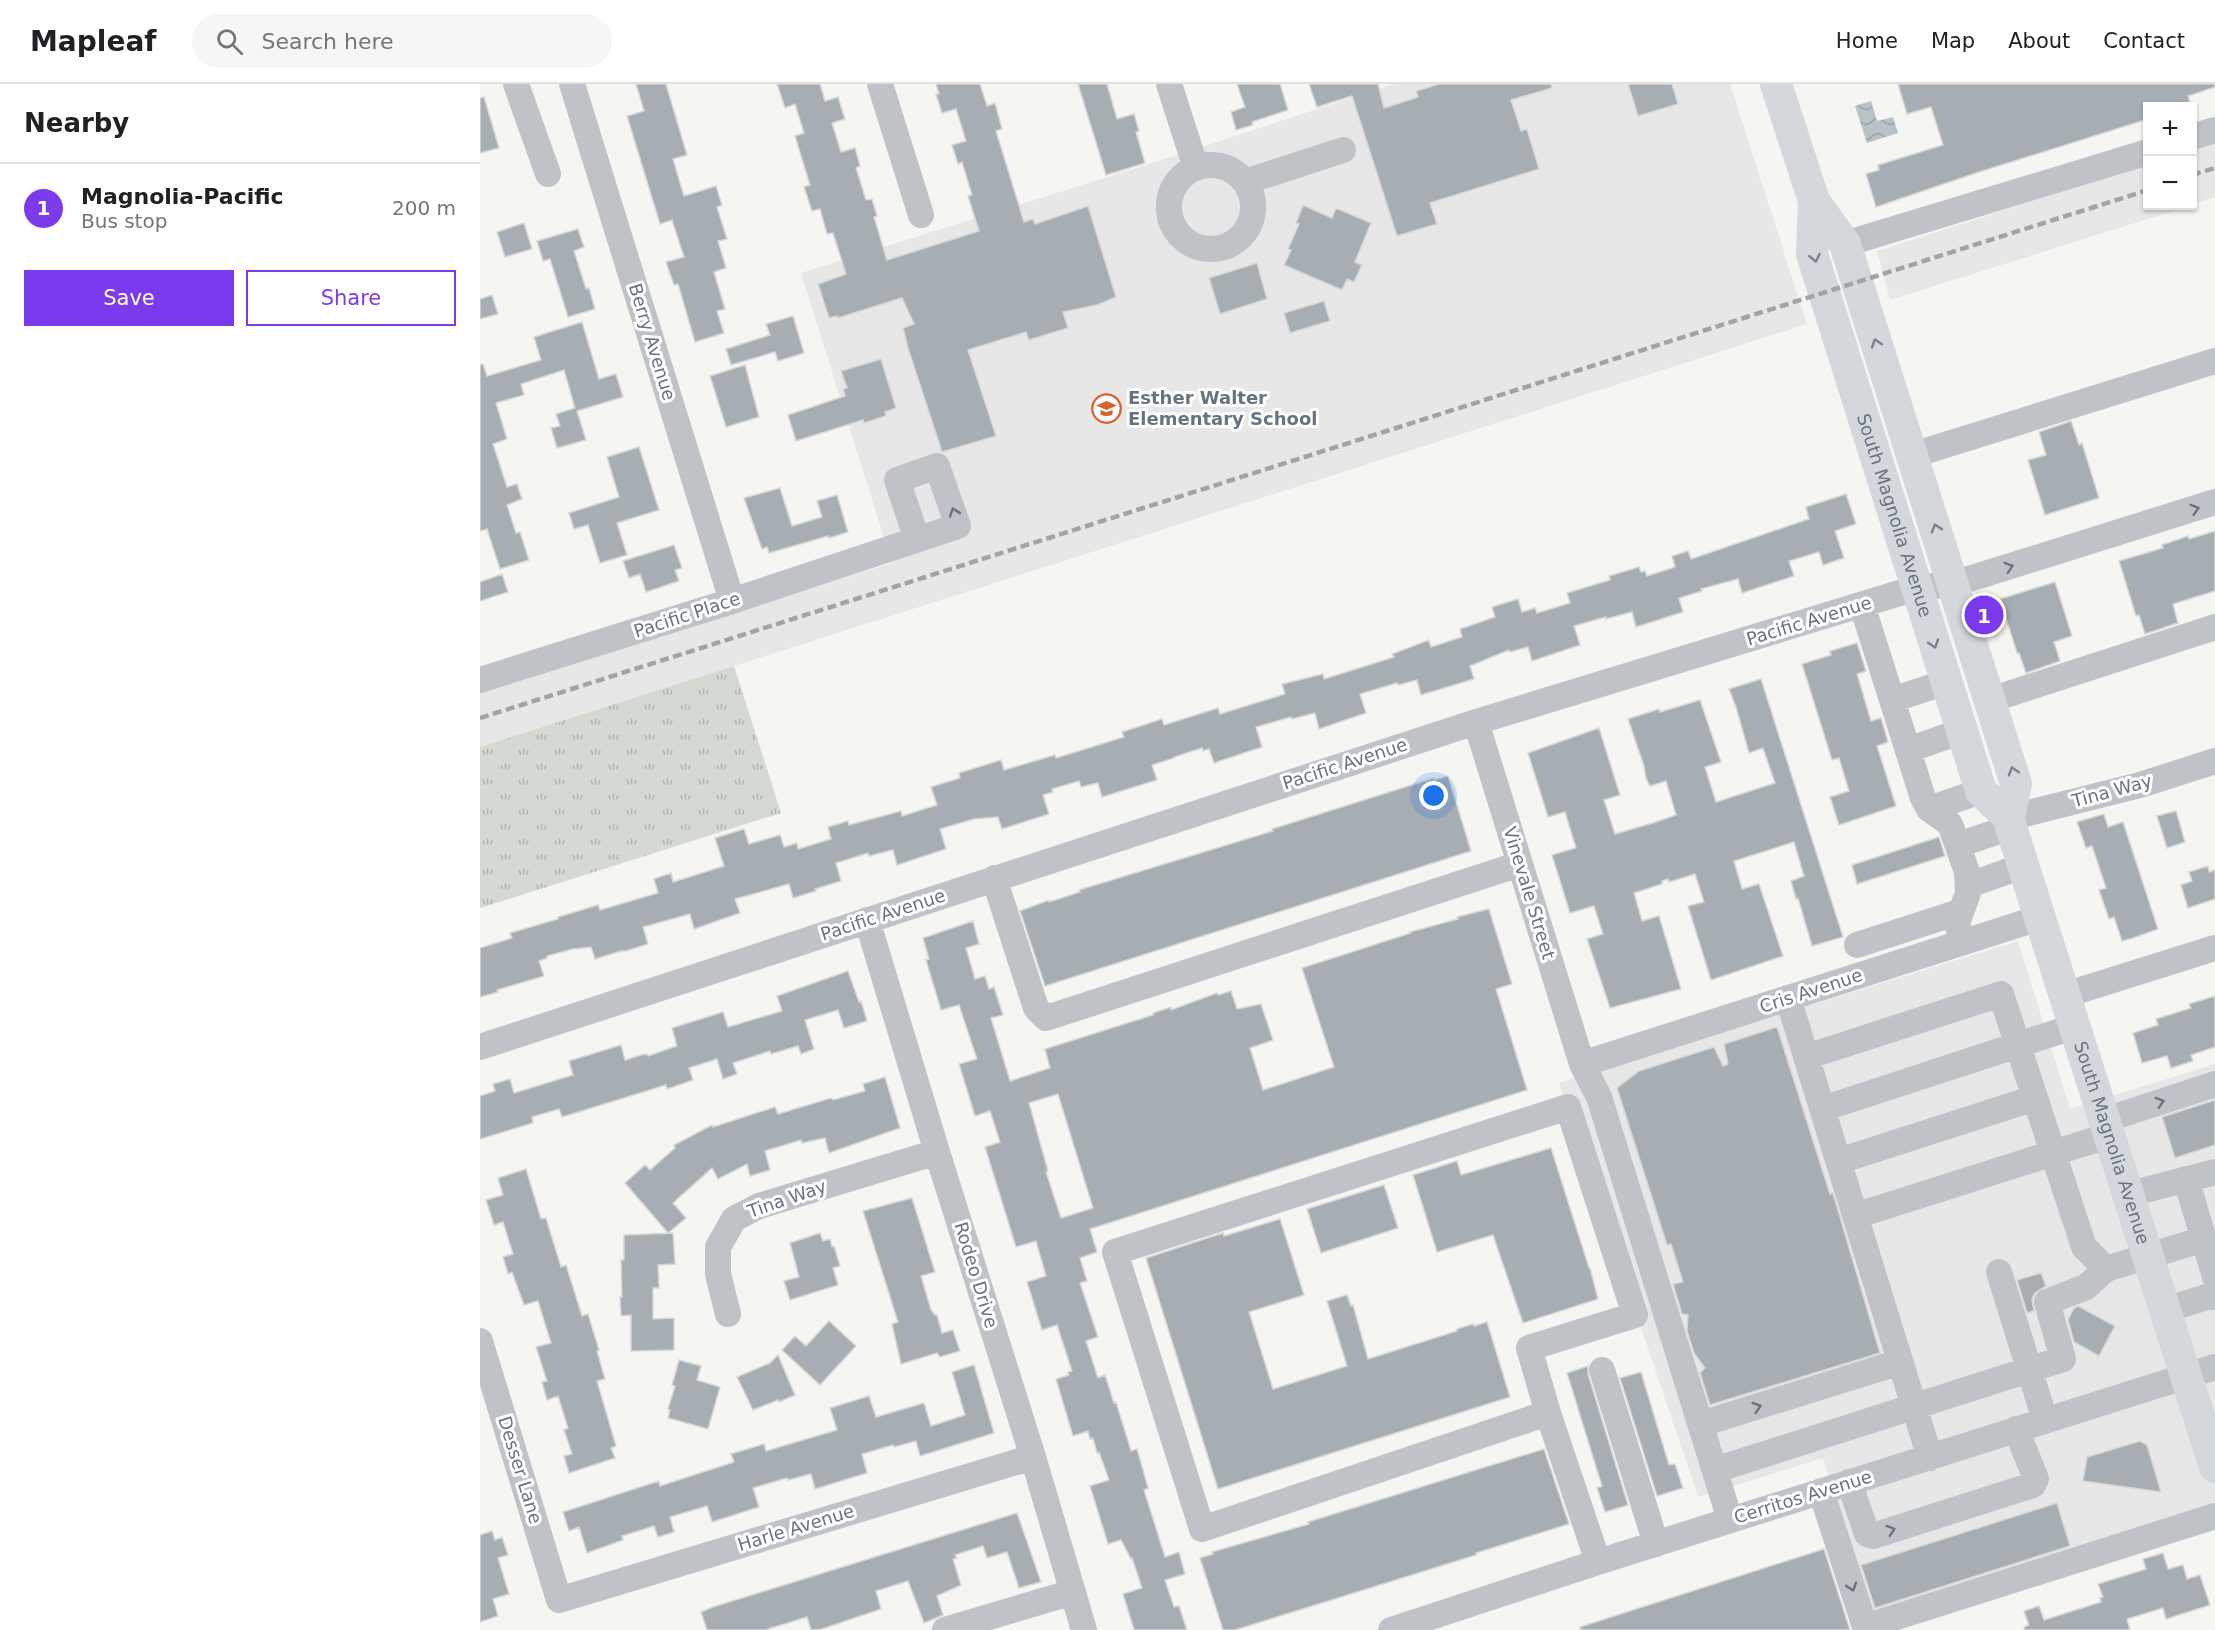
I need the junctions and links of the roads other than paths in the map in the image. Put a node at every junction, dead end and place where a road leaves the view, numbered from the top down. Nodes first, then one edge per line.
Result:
1 (516, 84) edge
2 (572, 84) edge
3 (880, 84) edge
4 (1169, 84) edge
5 (1776, 84) edge
6 (2215, 130) edge
7 (2197, 136) edge
8 (1343, 150) dead end
9 (2143, 154) edge
10 (1196, 168) junction
11 (548, 174) dead end
12 (1245, 182) junction
13 (1814, 201) junction
14 (921, 215) dead end
15 (1845, 244) junction
16 (2215, 361) edge
17 (1913, 455) junction
18 (2215, 502) edge
19 (917, 539) dead end
20 (1953, 584) junction
21 (1916, 588) junction
22 (732, 601) junction
23 (1862, 604) junction
24 (2215, 627) edge
25 (480, 680) edge
26 (1947, 682) junction
27 (1990, 699) junction
28 (1892, 700) junction
29 (1476, 722) junction
30 (1962, 731) junction
31 (1908, 750) junction
32 (2215, 761) edge
33 (1981, 791) junction
34 (1929, 808) junction
35 (2010, 823) junction
36 (1958, 845) junction
37 (1520, 864) junction
38 (2023, 866) junction
39 (994, 878) junction
40 (1969, 885) junction
41 (1959, 912) junction
42 (2039, 918) junction
43 (867, 920) junction
44 (1891, 934) junction
45 (1962, 942) junction
46 (1857, 945) dead end
47 (2215, 948) edge
48 (1900, 962) junction
49 (2065, 995) junction
50 (1788, 998) junction
51 (2076, 1026) junction
52 (2018, 1045) junction
53 (480, 1047) edge
54 (1806, 1057) junction
55 (1582, 1064) junction
56 (2215, 1084) edge
57 (2035, 1098) junction
58 (1568, 1107) junction
59 (1822, 1109) junction
60 (2108, 1128) junction
61 (938, 1152) junction
62 (2053, 1153) junction
63 (1839, 1161) junction
64 (2215, 1172) edge
65 (2186, 1179) junction
66 (2128, 1194) junction
67 (1855, 1216) junction
68 (2204, 1239) junction
69 (2148, 1255) junction
70 (2106, 1269) junction
71 (1999, 1272) dead end
72 (2215, 1277) edge
73 (2215, 1297) edge
74 (2165, 1310) junction
75 (728, 1314) dead end
76 (480, 1341) edge
77 (1900, 1362) junction
78 (1602, 1370) dead end
79 (2030, 1370) junction
80 (2201, 1371) edge
81 (1914, 1407) junction
82 (1548, 1413) junction
83 (2045, 1420) junction
84 (1701, 1425) junction
85 (2016, 1429) junction
86 (1034, 1457) junction
87 (1930, 1458) junction
88 (2215, 1467) edge
89 (1715, 1470) junction
90 (1849, 1482) junction
91 (1821, 1491) junction
92 (2215, 1516) edge
93 (1730, 1520) junction
94 (1656, 1544) junction
95 (1598, 1562) junction
96 (1074, 1592) junction
97 (559, 1600) joint
98 (1866, 1629) edge
99 (945, 1630) edge
100 (1084, 1630) edge
101 (1391, 1630) edge

1 - 11 street
2 - 22 street, Berry Avenue
3 - 14 street
4 - 10 street
5 - 13 main road, South Magnolia Avenue
6 - 7 street
8 - 12 street
9 - 15 street
10 - 12 street
10 - 12 street
13 - 15 main road, South Magnolia Avenue
13 -> 21 main road, South Magnolia Avenue
17 -> 15 main road, South Magnolia Avenue
16 - 17 street
20 -> 17 main road, South Magnolia Avenue
20 -> 18 street, Pacific Avenue
19 - 22 street, Pacific Place
20 - 21 street, Pacific Avenue
20 - 27 main road, South Magnolia Avenue
21 - 23 street, Pacific Avenue
21 -> 26 main road, South Magnolia Avenue
22 - 25 street, Pacific Place
23 - 28 street
23 - 29 street, Pacific Avenue
24 - 27 street
26 - 28 street
26 - 30 main road, South Magnolia Avenue
35 -> 27 main road, South Magnolia Avenue
28 - 31 street
29 - 37 street, Vinevale Street
29 - 39 street, Pacific Avenue
30 - 31 street
30 - 33 main road, South Magnolia Avenue
31 - 34 street
32 - 35 street, Tina Way
33 - 34 street
33 - 35 main road, South Magnolia Avenue
34 - 36 street
35 - 36 street, Tina Way
35 - 38 main road, South Magnolia Avenue
36 - 40 street
37 - 39 street
37 - 55 street, Vinevale Street
38 - 40 street
38 - 42 main road, South Magnolia Avenue
39 - 43 street, Pacific Avenue
40 - 41 street
41 - 44 street
41 - 45 street
42 - 45 street, Cris Avenue
42 - 49 main road, South Magnolia Avenue
43 - 53 street, Pacific Avenue
43 - 61 street, Rodeo Drive
44 - 46 street
44 - 48 street
45 - 48 street, Cris Avenue
47 - 49 street
48 - 50 street, Cris Avenue
49 - 51 main road, South Magnolia Avenue
50 - 54 street
50 - 55 street, Cris Avenue
51 - 52 street
51 - 60 main road, South Magnolia Avenue
52 - 54 street
52 - 57 street
52 - 59 street
54 - 59 street
55 - 58 street
55 - 84 street, Vinevale Street
60 -> 56 street
57 - 62 street
57 - 63 street
58 - 82 street
58 - 82 street
59 - 63 street
60 - 62 street
60 - 66 main road, South Magnolia Avenue
61 - 75 street, Tina Way
61 - 86 street, Rodeo Drive
62 - 67 street
62 - 70 street
63 - 67 street
64 - 65 street
65 - 66 street
65 - 68 street
66 - 69 main road, South Magnolia Avenue
67 - 77 street
68 - 69 street
68 - 72 street
69 - 70 street
69 - 74 main road, South Magnolia Avenue
70 - 79 street
71 - 79 street
73 - 74 street
74 - 80 main road, South Magnolia Avenue
76 - 97 street, Desser Lane
77 - 81 street
84 -> 77 street
78 - 94 street
79 - 81 street
79 - 83 street
80 - 83 street, Cerritos Avenue
80 - 88 main road, South Magnolia Avenue
81 - 87 street
81 - 89 street
82 - 95 street
83 - 85 street, Cerritos Avenue
84 - 89 street, Vinevale Street
85 - 87 street, Cerritos Avenue
90 -> 85 street
86 - 96 street, Rodeo Drive
86 - 97 street, Harle Avenue
87 - 90 street, Cerritos Avenue
89 - 93 street, Vinevale Street
90 - 91 street, Cerritos Avenue
91 - 93 street, Cerritos Avenue
91 -> 98 street
92 - 98 street
93 - 94 street, Cerritos Avenue
94 - 95 street, Cerritos Avenue
95 - 101 street, Cerritos Avenue
96 - 99 street
96 - 100 street, Rodeo Drive

